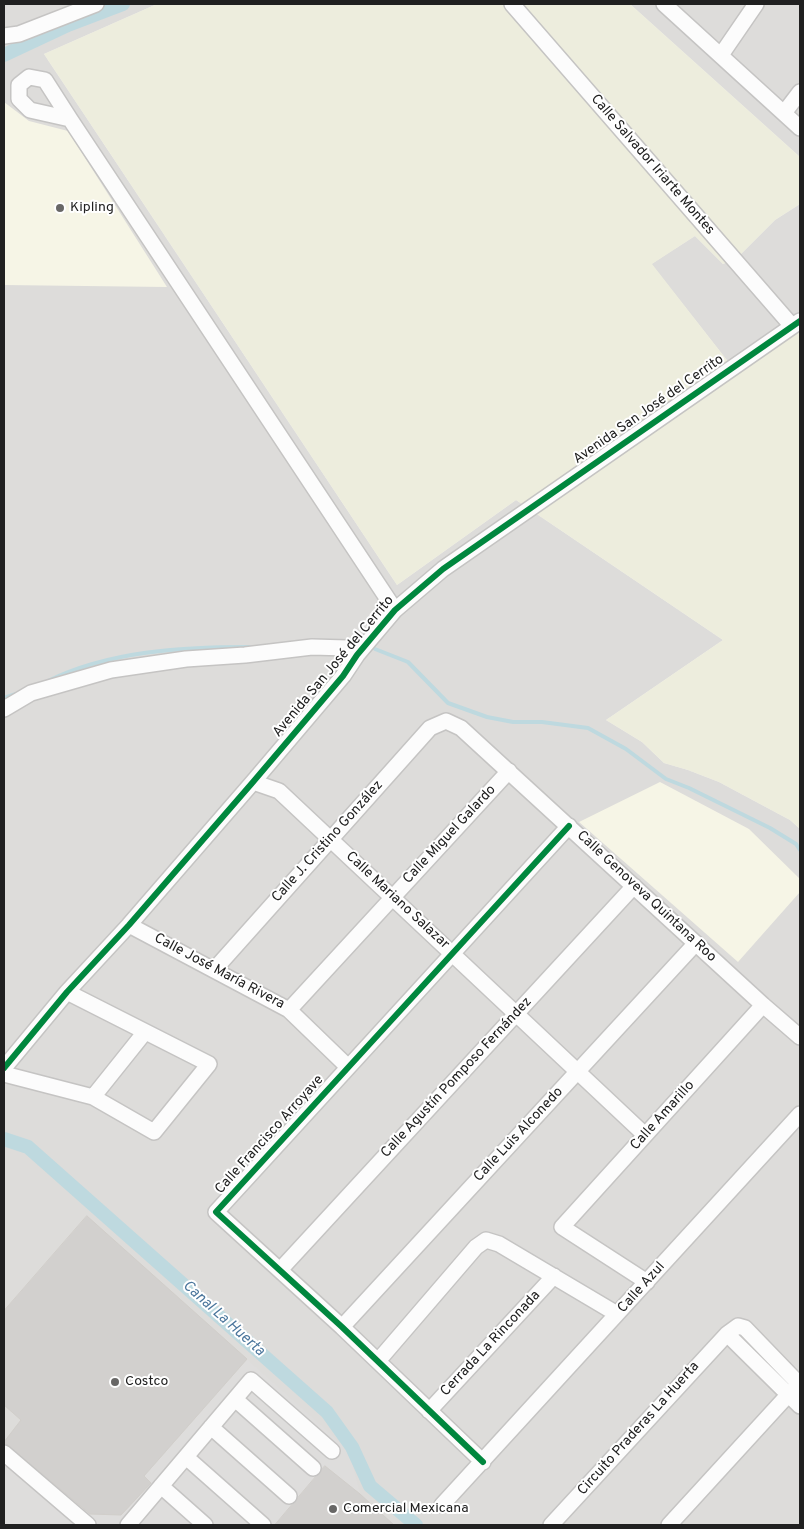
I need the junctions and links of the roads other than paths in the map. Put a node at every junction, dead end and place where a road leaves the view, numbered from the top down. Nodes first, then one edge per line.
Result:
1 (96, 4) edge
2 (512, 4) edge
3 (664, 4) edge
4 (756, 4) edge
5 (4, 36) edge
6 (721, 55) junction
7 (800, 92) edge
8 (784, 114) junction
9 (70, 119) dead end
10 (800, 128) edge
11 (796, 323) edge
12 (395, 610) junction
13 (357, 655) junction
14 (4, 709) edge
15 (446, 721) joint
16 (271, 762) junction
17 (508, 771) junction
18 (253, 782) junction
19 (279, 791) junction
20 (569, 826) junction
21 (330, 839) junction
22 (634, 886) junction
23 (392, 897) junction
24 (129, 924) junction
25 (696, 943) junction
26 (452, 954) junction
27 (214, 970) junction
28 (68, 992) junction
29 (764, 1005) junction
30 (289, 1010) junction
31 (516, 1014) junction
32 (145, 1032) junction
33 (800, 1037) edge
34 (348, 1067) junction
35 (4, 1068) edge
36 (578, 1072) junction
37 (4, 1074) edge
38 (93, 1098) junction
39 (800, 1114) edge
40 (645, 1135) junction
41 (280, 1270) junction
42 (554, 1276) junction
43 (647, 1282) junction
44 (617, 1314) junction
45 (342, 1326) junction
46 (726, 1334) junction
47 (378, 1361) junction
48 (800, 1384) edge
49 (788, 1395) junction
50 (235, 1399) junction
51 (800, 1406) edge
52 (429, 1411) junction
53 (211, 1427) junction
54 (332, 1451) dead end
55 (4, 1454) edge
56 (186, 1457) junction
57 (483, 1462) junction
58 (313, 1468) dead end
59 (161, 1486) junction
60 (289, 1496) dead end
61 (442, 1504) dead end
62 (137, 1522) edge
63 (84, 1524) edge
64 (205, 1525) edge
65 (263, 1525) edge
66 (551, 1525) edge
67 (669, 1525) edge

1 - 5 street
2 - 11 street, Calle Salvador Iriarte Montes
3 - 6 street
4 - 6 street
6 - 8 street
7 - 8 street
8 - 10 street
9 - 12 street
11 - 12 street, Avenida San José del Cerrito
12 - 13 street, Avenida San José del Cerrito
13 - 14 street
13 - 16 street, Avenida San José del Cerrito
15 - 17 street, Calle Genoveva Quintana Roo
15 - 21 street, Calle J. Cristino González
16 - 18 street, Avenida San José del Cerrito
16 - 19 street
17 - 20 street, Calle Genoveva Quintana Roo
17 - 23 street, Calle Miguel Galardo
18 - 19 street, Calle Mariano Salazar
18 - 24 street, Avenida San José del Cerrito
19 - 21 street, Calle Mariano Salazar
20 - 22 street, Calle Genoveva Quintana Roo
20 - 26 street, Calle Francisco Arroyave
21 - 23 street, Calle Mariano Salazar
21 - 27 street, Calle J. Cristino González
22 - 25 street, Calle Genoveva Quintana Roo
22 - 31 street, Calle Agustín Pomposo Fernández
23 - 26 street, Calle Mariano Salazar
23 - 30 street, Calle Miguel Galardo
24 - 27 street, Calle José María Rivera
24 - 28 street, Avenida San José del Cerrito
25 - 29 street, Calle Genoveva Quintana Roo
25 - 36 street, Calle Luis Alconedo
26 - 31 street, Calle Mariano Salazar
26 - 34 street, Calle Francisco Arroyave
27 - 30 street, Calle José María Rivera
28 - 32 street
28 - 35 street, Avenida San José del Cerrito
29 - 33 street, Calle Genoveva Quintana Roo
29 - 40 street, Calle Amarillo
30 - 34 street, Calle José María Rivera
31 - 36 street, Calle Mariano Salazar
31 - 41 street, Calle Agustín Pomposo Fernández
32 - 38 street
32 - 38 street
34 - 41 street, Calle Francisco Arroyave
36 - 40 street, Calle Mariano Salazar
36 - 45 street, Calle Luis Alconedo
37 - 38 street
39 - 43 street, Calle Azul
40 - 43 street, Calle Amarillo
41 - 45 street, Calle Francisco Arroyave
42 - 44 street
42 - 47 street
42 - 52 street, Cerrada La Rinconada
43 - 44 street, Calle Azul
44 - 57 street, Calle Azul
45 - 47 street, Calle Francisco Arroyave
46 - 48 street
46 - 49 street
46 - 66 street, Circuito Praderas La Huerta
47 - 52 street, Calle Francisco Arroyave
48 - 49 street
49 - 51 street
49 - 67 street
50 - 53 street
50 - 54 street
50 - 58 street
52 - 57 street, Calle Francisco Arroyave
53 - 56 street
53 - 60 street
55 - 63 street
56 - 59 street
56 - 65 street
57 - 61 street, Calle Azul
59 - 62 street
59 - 64 street

